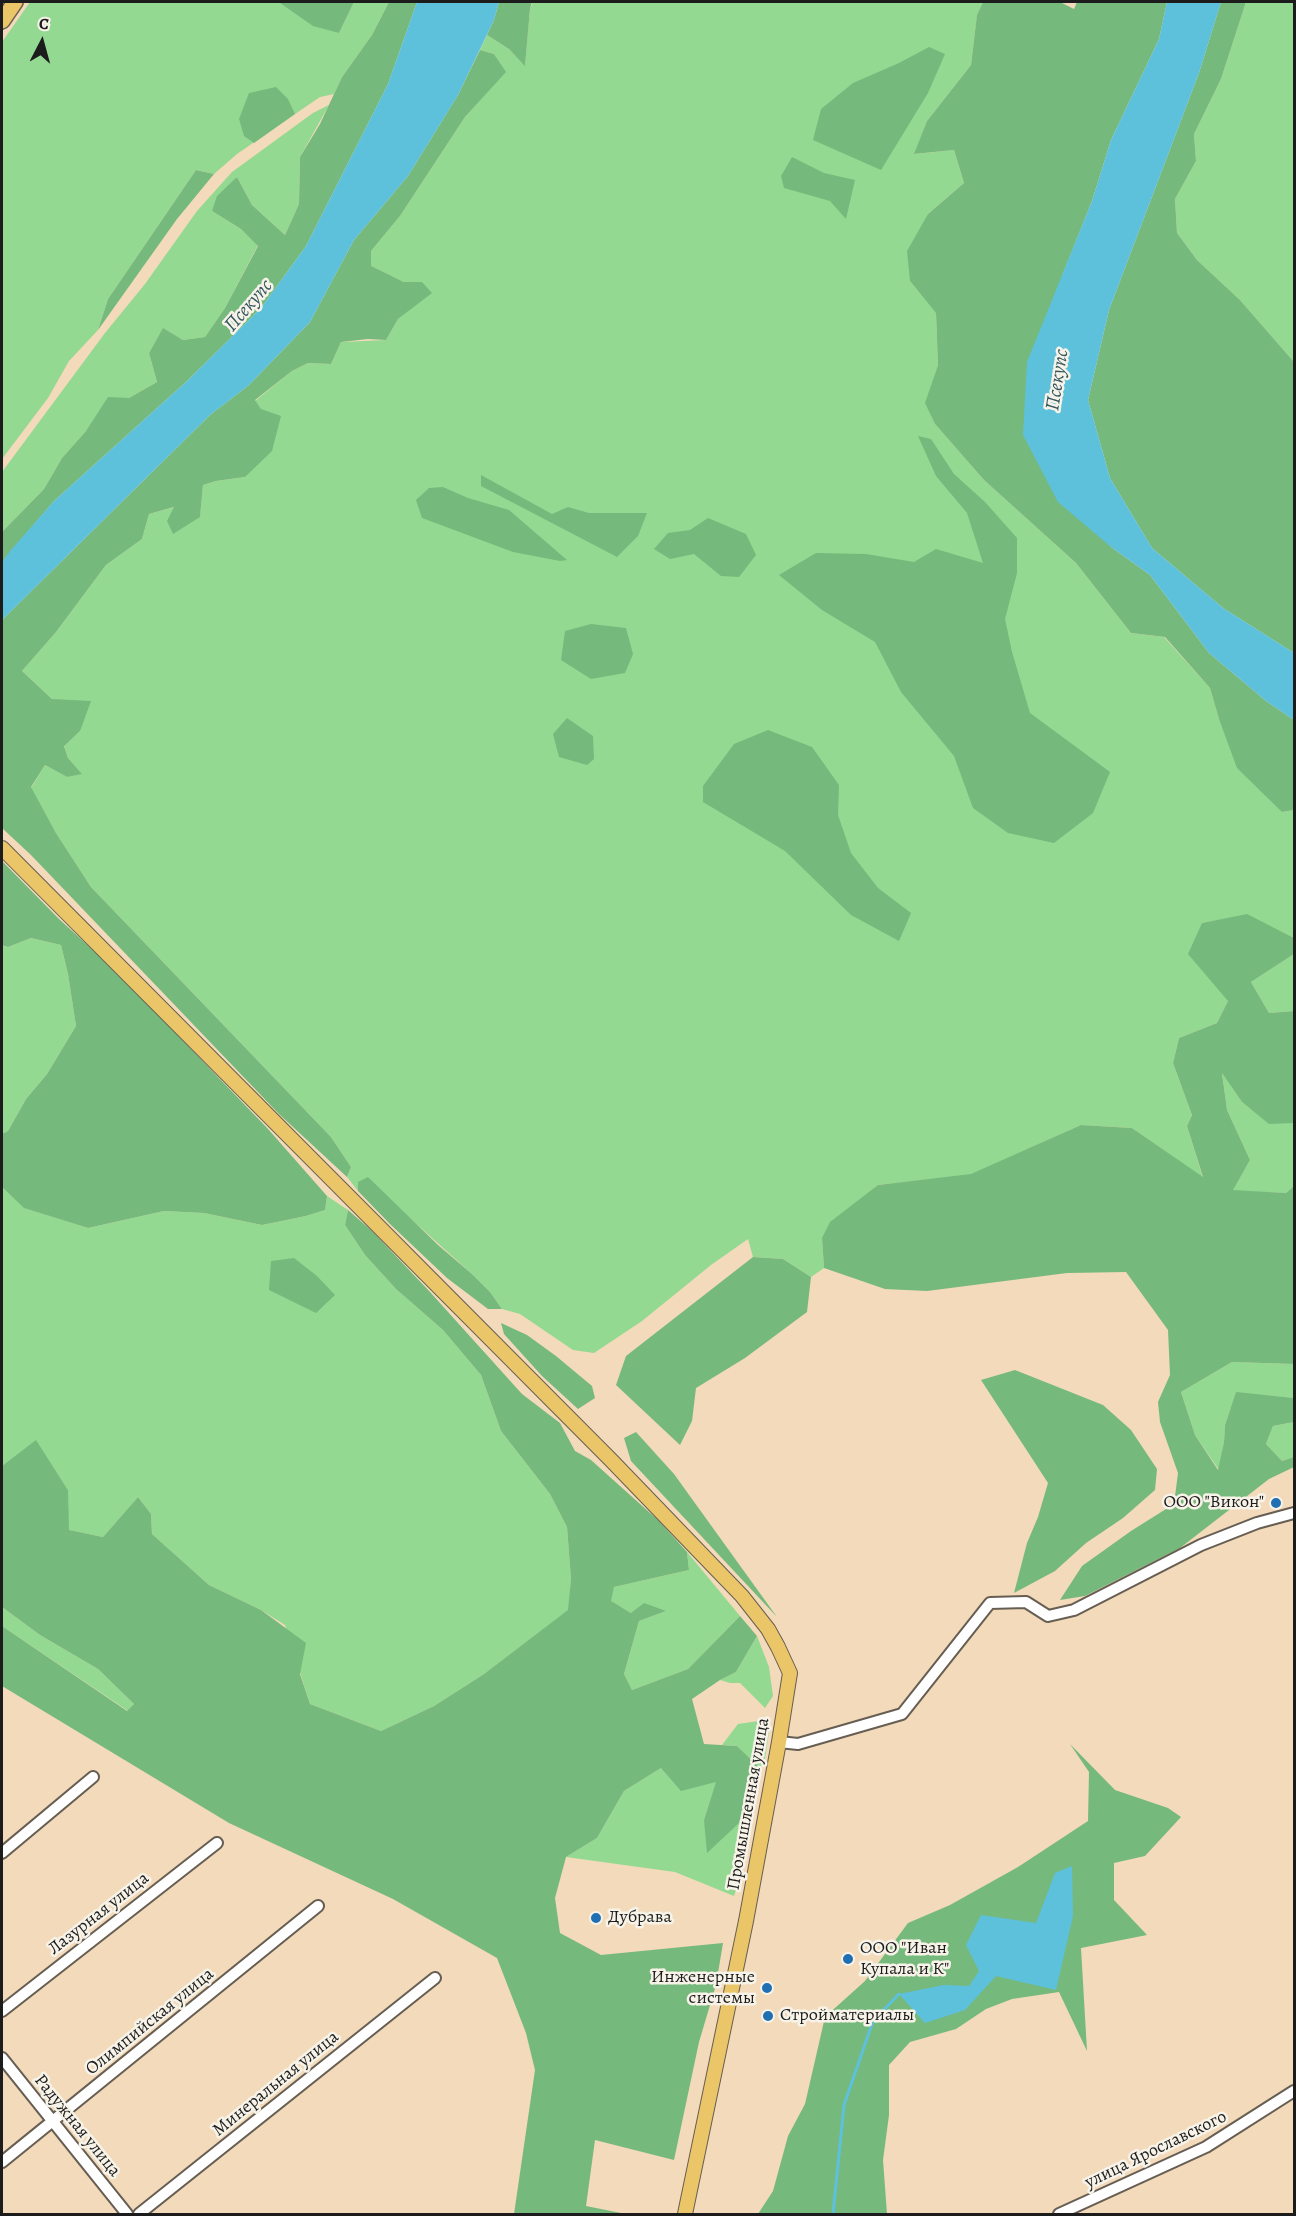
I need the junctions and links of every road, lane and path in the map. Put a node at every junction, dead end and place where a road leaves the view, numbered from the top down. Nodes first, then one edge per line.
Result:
1 (15, 2) edge
2 (2, 21) edge
3 (2, 848) edge
4 (1294, 1513) edge
5 (779, 1742) junction
6 (93, 1777) dead end
7 (217, 1843) dead end
8 (2, 1853) edge
9 (318, 1906) dead end
10 (435, 1978) dead end
11 (2, 2011) edge
12 (2, 2058) edge
13 (1294, 2091) edge
14 (54, 2121) junction
15 (2, 2162) edge
16 (127, 2214) edge
17 (139, 2214) edge
18 (685, 2214) edge
19 (1059, 2214) edge

1 - 2 highway
3 - 5 main road, Промышленная улица
4 - 5 street
5 - 18 main road, Промышленная улица
6 - 8 street
7 - 11 street, Лазурная улица
9 - 14 street, Олимпийская улица
10 - 17 street, Минеральная улица
12 - 14 street, Радужная улица
13 - 19 street, улица Ярославского
14 - 15 street, Олимпийская улица
14 - 16 street, Радужная улица

